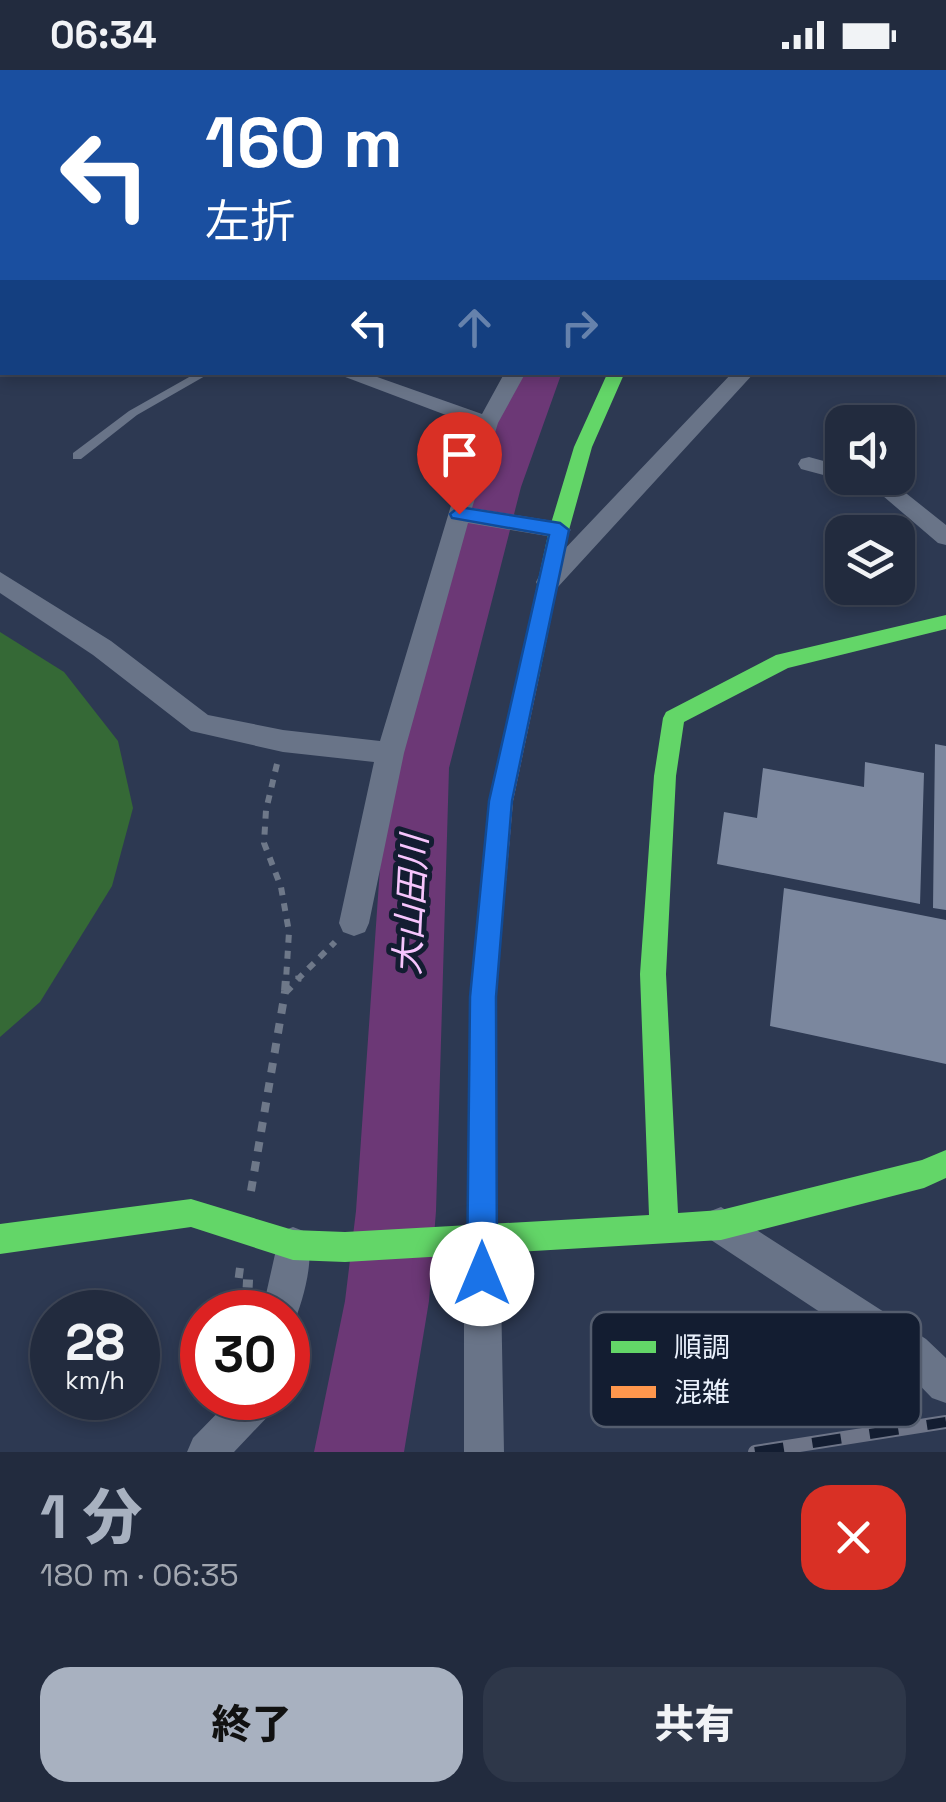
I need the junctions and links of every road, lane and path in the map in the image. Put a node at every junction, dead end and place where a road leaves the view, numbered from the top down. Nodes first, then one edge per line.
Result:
1 (201, 375) edge
2 (351, 375) edge
3 (422, 375) edge
4 (514, 375) edge
5 (616, 375) edge
6 (743, 375) edge
7 (411, 396) junction
8 (487, 423) junction
9 (77, 456) dead end
10 (810, 464) dead end
11 (825, 468) edge
12 (903, 495) edge
13 (936, 513) edge
14 (465, 514) junction
15 (550, 528) junction
16 (946, 537) edge
17 (0, 582) edge
18 (548, 582) junction
19 (946, 622) edge
20 (283, 741) junction
21 (390, 753) junction
22 (354, 923) joint
23 (285, 992) junction
24 (946, 1164) edge
25 (721, 1224) junction
26 (664, 1228) junction
27 (244, 1231) junction
28 (0, 1239) edge
29 (471, 1240) junction
30 (293, 1245) junction
31 (258, 1290) edge
32 (285, 1290) edge
33 (853, 1312) edge
34 (921, 1360) edge
35 (946, 1384) edge
36 (237, 1420) edge
37 (207, 1452) edge
38 (484, 1452) edge

1 - 9 lane
2 - 7 street
3 - 7 street
4 - 8 street
5 - 15 street
6 - 18 street
7 - 8 street
8 - 14 street
10 - 11 street
12 - 13 street
13 - 16 street
14 - 15 street
14 - 21 street
15 - 18 street
17 - 20 street
18 - 29 street
19 - 26 street
20 - 21 street
20 - 23 path
21 - 22 street
22 - 23 path
23 - 27 path
24 - 25 street
25 - 26 street
25 - 33 street
26 - 29 street
27 - 28 street
27 - 30 street
27 - 31 path
29 - 30 street
29 - 38 street
30 - 32 street
34 - 35 street
36 - 37 street

